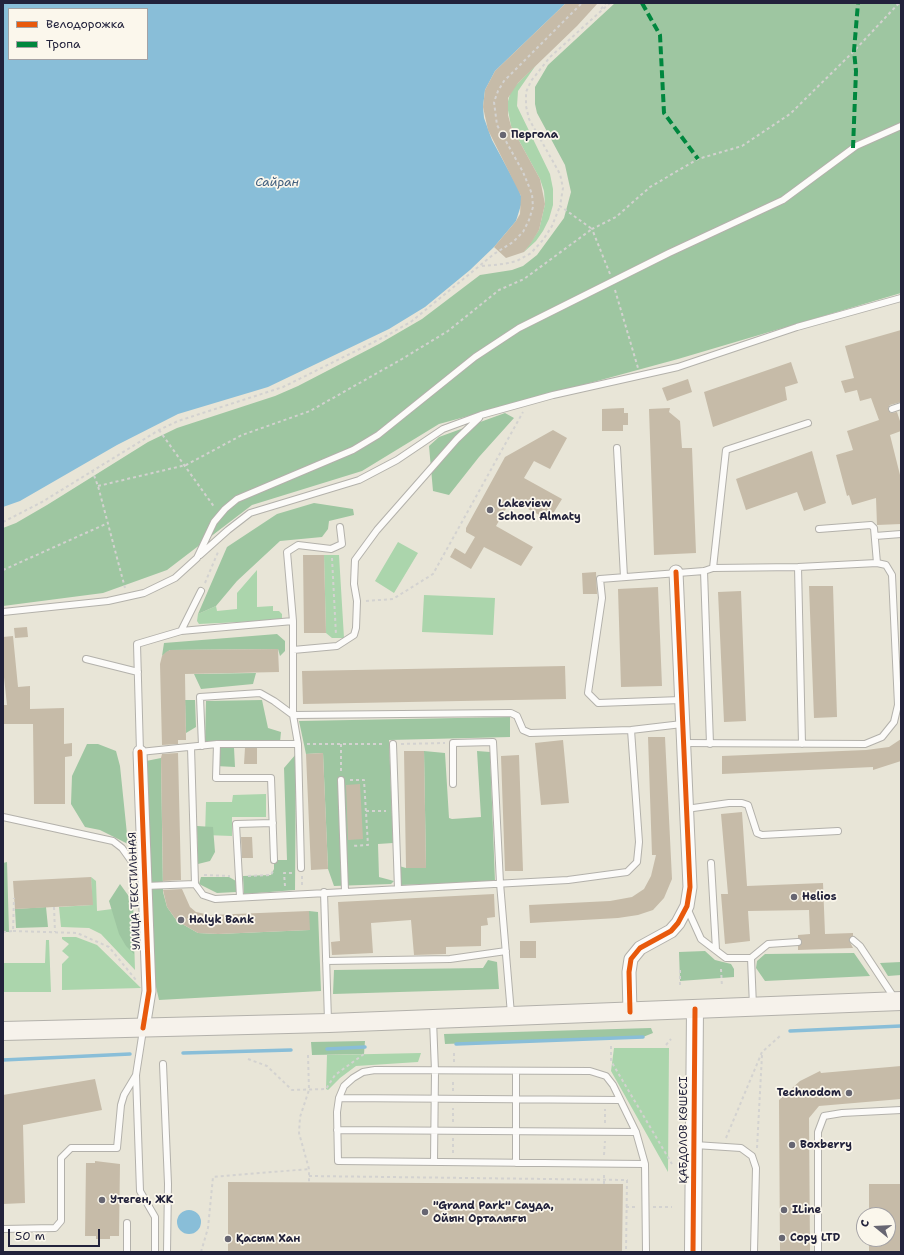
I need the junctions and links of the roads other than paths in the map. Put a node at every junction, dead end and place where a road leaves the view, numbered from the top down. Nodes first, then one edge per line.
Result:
1 (901, 126) edge
2 (901, 298) edge
3 (901, 406) edge
4 (892, 409) dead end
5 (481, 415) junction
6 (808, 423) dead end
7 (617, 448) dead end
8 (340, 526) dead end
9 (819, 529) dead end
10 (901, 534) edge
11 (875, 536) junction
12 (197, 558) junction
13 (877, 563) junction
14 (798, 567) junction
15 (713, 568) junction
16 (704, 571) junction
17 (676, 572) junction
18 (624, 577) junction
19 (201, 591) road end
20 (3, 612) edge
21 (293, 621) junction
22 (181, 631) junction
23 (293, 650) junction
24 (86, 658) dead end
25 (138, 672) junction
26 (681, 700) junction
27 (293, 715) junction
28 (682, 724) junction
29 (631, 730) junction
30 (683, 743) junction
31 (217, 744) junction
32 (298, 744) junction
33 (393, 744) road end
34 (710, 744) junction
35 (802, 744) junction
36 (202, 746) junction
37 (191, 747) junction
38 (140, 752) junction
39 (341, 780) road end
40 (453, 784) dead end
41 (686, 809) junction
42 (3, 817) edge
43 (273, 822) junction
44 (838, 831) dead end
45 (274, 860) dead end
46 (712, 863) dead end
47 (301, 871) road end
48 (145, 882) junction
49 (500, 883) junction
50 (195, 884) junction
51 (398, 889) junction
52 (345, 891) junction
53 (324, 892) junction
54 (240, 898) junction
55 (687, 906) junction
56 (853, 940) dead end
57 (798, 942) dead end
58 (716, 950) junction
59 (506, 951) junction
60 (751, 958) junction
61 (326, 961) junction
62 (899, 1002) edge
63 (753, 1007) junction
64 (695, 1009) junction
65 (630, 1012) junction
66 (511, 1016) junction
67 (432, 1019) junction
68 (328, 1023) junction
69 (143, 1028) junction
70 (3, 1031) edge
71 (163, 1064) dead end
72 (435, 1070) junction
73 (516, 1071) junction
74 (136, 1075) junction
75 (339, 1098) junction
76 (435, 1099) junction
77 (516, 1099) junction
78 (620, 1100) junction
79 (901, 1110) edge
80 (337, 1130) junction
81 (434, 1130) junction
82 (516, 1131) junction
83 (636, 1132) junction
84 (694, 1145) junction
85 (434, 1162) junction
86 (516, 1163) junction
87 (645, 1164) junction
88 (127, 1223) dead end
89 (3, 1229) edge
90 (127, 1252) edge
91 (155, 1252) edge
92 (167, 1252) edge
93 (646, 1252) edge
94 (693, 1252) edge
95 (754, 1252) edge
96 (818, 1252) edge

1 - 12 lane
2 - 5 lane
3 - 4 lane
5 - 12 lane
5 - 23 lane
6 - 15 lane
7 - 18 lane
8 - 21 lane
9 - 11 lane
10 - 11 lane
11 - 13 lane
12 - 20 lane
13 - 14 lane
13 - 35 lane
14 - 15 lane
14 - 35 lane
15 - 16 lane
16 - 17 lane
16 - 34 lane
17 - 18 lane
17 - 26 street
18 - 26 lane
19 - 22 lane
21 - 22 lane
21 - 23 lane
22 - 25 lane
23 - 27 lane
24 - 25 lane
25 - 38 lane
26 - 28 street
27 - 29 lane
27 - 32 lane
27 - 36 lane
28 - 29 lane
28 - 30 street
29 - 49 lane
30 - 34 lane
30 - 41 street
31 - 32 lane
31 - 36 lane
31 - 43 lane
32 - 47 lane
33 - 51 lane
34 - 35 lane
36 - 37 lane
37 - 38 lane
37 - 50 lane
38 - 48 street, УЛИЦА ТЕКСТИЛЬНАЯ
39 - 52 lane
40 - 49 lane
41 - 44 lane
41 - 55 street
42 - 48 lane
43 - 45 lane
43 - 54 lane
46 - 58 lane
48 - 50 lane
48 - 69 street, УЛИЦА ТЕКСТИЛЬНАЯ
49 - 51 lane
49 - 59 lane
50 - 54 lane
51 - 52 lane
52 - 53 lane
53 - 54 lane
53 - 61 lane
55 - 58 lane
55 - 65 street
56 - 62 lane
57 - 60 lane
58 - 60 lane
59 - 61 lane
59 - 66 lane
60 - 63 lane
61 - 68 lane
62 - 63 main road
63 - 64 main road
64 - 65 main road
64 - 84 street, ҚАБДОЛОВ КӨШЕСІ
65 - 66 main road
66 - 67 main road
67 - 68 main road
67 - 72 lane
68 - 69 main road
69 - 70 main road
69 - 74 lane
71 - 92 lane
72 - 73 lane
72 - 75 lane
72 - 76 lane
73 - 77 lane
73 - 78 lane
74 - 89 lane
74 - 91 lane
75 - 76 lane
75 - 80 lane
76 - 77 lane
76 - 81 lane
77 - 78 lane
77 - 82 lane
78 - 83 lane
79 - 96 lane
80 - 81 lane
80 - 85 lane
81 - 82 lane
81 - 85 lane
82 - 83 lane
82 - 86 lane
83 - 87 lane
84 - 94 street, ҚАБДОЛОВ КӨШЕСІ
84 - 95 lane
85 - 86 lane
86 - 87 lane
87 - 93 lane
88 - 90 lane

